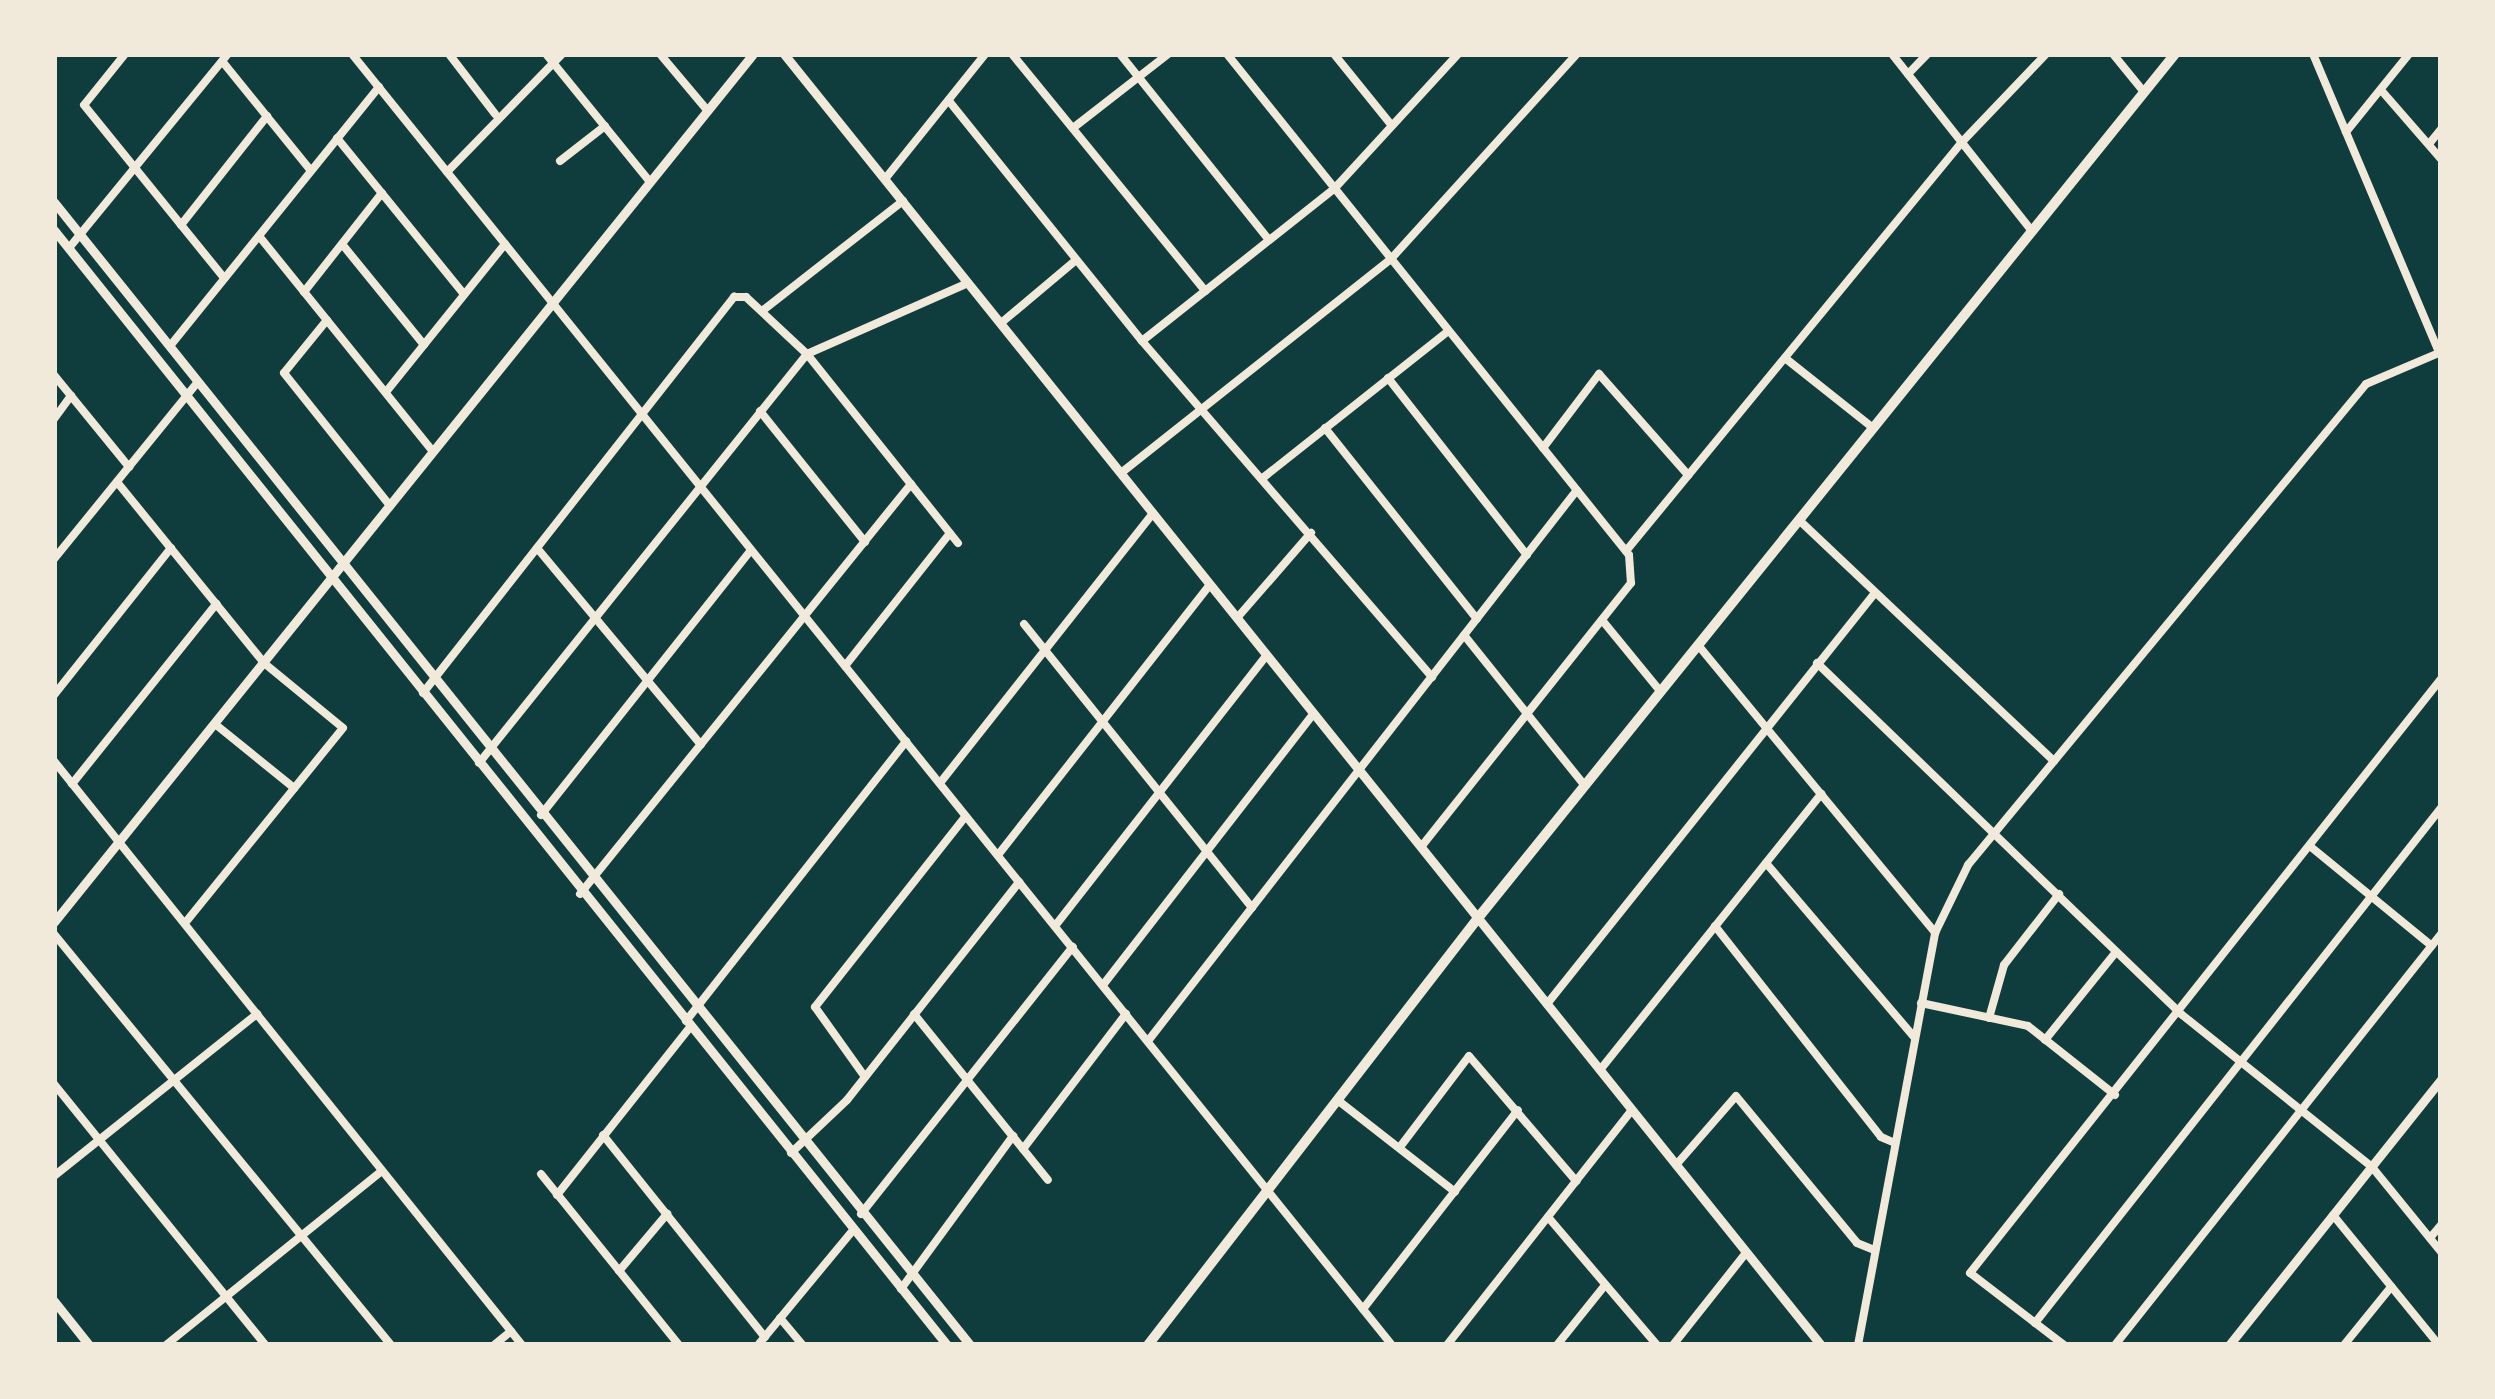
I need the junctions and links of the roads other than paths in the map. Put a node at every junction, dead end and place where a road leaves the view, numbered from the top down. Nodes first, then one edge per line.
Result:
1 (125, 54) edge
2 (352, 54) edge
3 (449, 54) edge
4 (547, 54) edge
5 (562, 54) edge
6 (660, 54) edge
7 (753, 54) edge
8 (784, 54) edge
9 (985, 54) edge
10 (1012, 54) edge
11 (1120, 54) edge
12 (1168, 54) edge
13 (1227, 54) edge
14 (1334, 54) edge
15 (1441, 54) edge
16 (1458, 54) edge
17 (1556, 54) edge
18 (1577, 54) edge
19 (1892, 54) edge
20 (1928, 54) edge
21 (2046, 54) edge
22 (2113, 54) edge
23 (2175, 54) edge
24 (2409, 54) edge
25 (2317, 56) edge
26 (225, 58) edge
27 (554, 64) junction
28 (1449, 64) junction
29 (1566, 66) junction
30 (1908, 74) junction
31 (1138, 77) junction
32 (379, 87) junction
33 (2381, 90) junction
34 (2144, 92) junction
35 (950, 101) junction
36 (707, 110) junction
37 (495, 114) junction
38 (267, 116) junction
39 (604, 126) junction
40 (1392, 126) junction
41 (1073, 128) junction
42 (2441, 129) edge
43 (2346, 132) junction
44 (338, 138) junction
45 (1961, 142) junction
46 (2429, 144) junction
47 (2441, 159) edge
48 (560, 161) dead end
49 (135, 169) junction
50 (311, 171) junction
51 (447, 172) junction
52 (885, 179) junction
53 (650, 182) junction
54 (1334, 189) junction
55 (382, 193) junction
56 (903, 201) junction
57 (54, 202) edge
58 (181, 225) junction
59 (54, 230) edge
60 (2032, 231) junction
61 (81, 235) junction
62 (259, 236) junction
63 (1270, 240) junction
64 (342, 244) junction
65 (505, 244) junction
66 (68, 248) junction
67 (1390, 260) junction
68 (1075, 261) junction
69 (224, 278) junction
70 (968, 283) junction
71 (1205, 291) junction
72 (304, 292) junction
73 (464, 295) junction
74 (552, 304) junction
75 (762, 311) junction
76 (327, 320) junction
77 (1000, 323) junction
78 (1448, 331) junction
79 (1142, 341) junction
80 (424, 345) junction
81 (170, 346) junction
82 (2440, 353) edge
83 (807, 354) junction
84 (1785, 357) junction
85 (54, 375) edge
86 (1388, 378) junction
87 (198, 382) junction
88 (386, 393) junction
89 (71, 396) junction
90 (187, 397) junction
91 (1205, 406) junction
92 (760, 411) junction
93 (641, 413) junction
94 (54, 418) edge
95 (1325, 428) junction
96 (1873, 428) junction
97 (1543, 448) junction
98 (434, 452) junction
99 (129, 467) junction
100 (1120, 473) junction
101 (1688, 475) junction
102 (1264, 477) junction
103 (117, 482) junction
104 (911, 484) junction
105 (699, 486) junction
106 (1577, 490) junction
107 (390, 506) junction
108 (1153, 513) junction
109 (1799, 520) junction
110 (950, 533) junction
111 (1311, 533) junction
112 (866, 542) junction
113 (958, 543) dead end
114 (170, 548) junction
115 (538, 548) junction
116 (751, 550) junction
117 (1626, 550) junction
118 (1527, 555) junction
119 (54, 560) edge
120 (343, 565) junction
121 (331, 580) junction
122 (1210, 585) junction
123 (1875, 593) junction
124 (216, 604) junction
125 (593, 616) junction
126 (806, 618) junction
127 (1237, 618) junction
128 (1477, 619) junction
129 (1602, 620) junction
130 (1024, 624) dead end
131 (1464, 635) junction
132 (1698, 645) junction
133 (1046, 651) junction
134 (1267, 656) junction
135 (264, 663) junction
136 (1817, 663) junction
137 (845, 666) junction
138 (1432, 677) junction
139 (2441, 680) edge
140 (647, 681) junction
141 (435, 682) junction
142 (1660, 692) junction
143 (422, 694) junction
144 (54, 695) edge
145 (1528, 713) junction
146 (1313, 714) junction
147 (1103, 722) junction
148 (215, 724) junction
149 (1765, 727) junction
150 (906, 741) junction
151 (701, 745) junction
152 (490, 751) junction
153 (54, 761) edge
154 (2054, 761) junction
155 (478, 764) junction
156 (1359, 770) junction
157 (940, 783) junction
158 (72, 784) junction
159 (1585, 786) junction
160 (294, 788) junction
161 (1160, 794) junction
162 (1821, 794) junction
163 (2441, 808) edge
164 (541, 815) junction
165 (966, 816) junction
166 (1997, 831) junction
167 (119, 842) junction
168 (2311, 847) junction
169 (1421, 848) junction
170 (1208, 853) junction
171 (998, 855) junction
172 (1766, 863) junction
173 (592, 880) junction
174 (1019, 882) junction
175 (580, 893) junction
176 (2059, 894) junction
177 (2372, 896) junction
178 (1252, 908) junction
179 (1478, 918) junction
180 (54, 922) edge
181 (184, 923) junction
182 (1055, 926) junction
183 (1715, 926) junction
184 (1934, 933) junction
185 (54, 934) edge
186 (2441, 934) edge
187 (2432, 946) junction
188 (1072, 947) junction
189 (2116, 952) junction
190 (1103, 985) junction
191 (1921, 1003) junction
192 (698, 1004) junction
193 (1547, 1004) junction
194 (257, 1014) junction
195 (914, 1014) junction
196 (1126, 1014) junction
197 (2181, 1014) junction
198 (1989, 1018) junction
199 (688, 1024) junction
200 (1914, 1037) junction
201 (2045, 1040) junction
202 (1148, 1041) junction
203 (2241, 1062) junction
204 (1600, 1070) junction
205 (865, 1077) junction
206 (2441, 1079) edge
207 (968, 1081) junction
208 (173, 1082) junction
209 (54, 1084) edge
210 (2115, 1095) junction
211 (1340, 1102) junction
212 (1518, 1110) junction
213 (1632, 1110) junction
214 (2302, 1111) junction
215 (603, 1135) junction
216 (1012, 1136) junction
217 (99, 1140) junction
218 (806, 1140) junction
219 (1893, 1142) junction
220 (1400, 1148) junction
221 (1023, 1149) junction
222 (791, 1153) junction
223 (1676, 1165) junction
224 (2372, 1167) junction
225 (382, 1171) junction
226 (541, 1174) dead end
227 (54, 1176) edge
228 (1048, 1180) dead end
229 (1576, 1181) junction
230 (1455, 1192) junction
231 (1271, 1193) junction
232 (557, 1195) junction
233 (667, 1214) junction
234 (861, 1214) junction
235 (2333, 1215) junction
236 (1548, 1217) junction
237 (2441, 1225) edge
238 (853, 1230) junction
239 (298, 1237) junction
240 (2430, 1238) junction
241 (1872, 1249) junction
242 (2441, 1252) edge
243 (1746, 1253) junction
244 (619, 1271) junction
245 (912, 1274) junction
246 (1606, 1285) junction
247 (2391, 1287) junction
248 (901, 1289) junction
249 (225, 1297) junction
250 (54, 1301) edge
251 (1364, 1309) junction
252 (780, 1318) junction
253 (2035, 1323) junction
254 (511, 1331) junction
255 (762, 1341) edge
256 (89, 1345) edge
257 (166, 1345) edge
258 (266, 1345) edge
259 (391, 1345) edge
260 (494, 1345) edge
261 (522, 1345) edge
262 (679, 1345) edge
263 (803, 1345) edge
264 (947, 1345) edge
265 (970, 1345) edge
266 (1148, 1345) edge
267 (1392, 1345) edge
268 (1447, 1345) edge
269 (1558, 1345) edge
270 (1657, 1345) edge
271 (1673, 1345) edge
272 (1821, 1345) edge
273 (1858, 1345) edge
274 (2064, 1345) edge
275 (2116, 1345) edge
276 (2229, 1345) edge
277 (2344, 1345) edge
278 (2439, 1345) edge

1 - 49 street
2 - 32 street
3 - 37 street
4 - 27 street
5 - 27 street
6 - 36 street
7 - 36 street
8 - 52 street
9 - 35 street
10 - 41 street
11 - 31 street
12 - 31 street
13 - 54 street
14 - 40 street
15 - 28 street
16 - 28 street
17 - 29 street
18 - 29 street
19 - 30 street
20 - 30 street
21 - 45 street
22 - 34 street
23 - 34 main road
24 - 33 street
25 - 43 street
26 - 38 street
26 - 49 street
27 - 37 street
27 - 39 street
28 - 40 street
29 - 67 street
30 - 45 street
31 - 41 street
31 - 63 street
32 - 44 street
32 - 51 street
33 - 43 street
33 - 46 street
34 - 60 main road
35 - 52 street
35 - 68 street
36 - 53 street
37 - 51 street
38 - 50 street
38 - 58 street
39 - 48 street
39 - 53 street
40 - 54 street
41 - 71 street
42 - 46 street
43 - 82 street
44 - 50 street
44 - 55 street
45 - 60 street
45 - 84 street
46 - 47 street
49 - 58 street
49 - 61 street
50 - 62 street
51 - 65 street
52 - 56 street
53 - 74 street
54 - 63 street
54 - 67 street
55 - 64 street
55 - 73 street
56 - 70 street
56 - 75 street
57 - 61 street
58 - 69 street
59 - 66 street
60 - 96 main road
61 - 66 street
61 - 81 street
62 - 69 street
62 - 72 street
63 - 71 street
64 - 72 street
64 - 80 street
65 - 73 street
65 - 74 street
66 - 90 street
67 - 78 street
67 - 91 street
68 - 77 street
68 - 79 street
69 - 81 street
70 - 77 street
70 - 83 street
71 - 79 street
72 - 76 street
73 - 80 street
74 - 93 street
74 - 98 street
75 - 83 street
75 - 93 street
76 - 88 street
76 - 107 street
77 - 100 street
78 - 86 street
78 - 97 street
79 - 91 street
80 - 88 street
81 - 87 street
82 - 154 street
83 - 92 street
83 - 104 street
84 - 96 street
84 - 101 street
85 - 89 street
86 - 95 street
86 - 118 street
87 - 90 street
87 - 120 street
88 - 98 street
89 - 94 street
89 - 99 street
90 - 99 street
90 - 121 street
91 - 100 street
91 - 102 street
92 - 105 street
92 - 112 street
93 - 105 street
93 - 115 street
95 - 102 street
95 - 128 street
96 - 109 main road
97 - 101 street
97 - 106 street
98 - 107 street
99 - 103 street
100 - 108 street
101 - 117 street
102 - 111 street
103 - 114 street
103 - 119 street
104 - 110 street
104 - 112 street
105 - 116 street
105 - 125 street
106 - 117 street
106 - 118 street
107 - 120 street
108 - 122 street
108 - 133 street
109 - 123 street
109 - 132 main road
110 - 113 street
110 - 137 street
111 - 127 street
111 - 138 street
112 - 126 street
114 - 124 street
114 - 144 street
115 - 125 street
115 - 141 street
116 - 126 street
116 - 140 street
117 - 129 street
118 - 128 street
120 - 121 street
120 - 141 street
121 - 135 street
121 - 143 street
122 - 127 street
122 - 147 street
123 - 136 street
123 - 154 street
124 - 135 street
124 - 158 street
125 - 140 street
125 - 152 street
126 - 137 street
126 - 151 street
127 - 134 street
128 - 131 street
129 - 142 street
129 - 145 street
130 - 133 street
131 - 138 street
131 - 145 street
132 - 142 main road
132 - 149 street
133 - 147 street
133 - 157 street
134 - 146 street
134 - 161 street
135 - 148 street
135 - 160 street
136 - 149 street
136 - 166 street
137 - 150 street
138 - 156 street
139 - 168 street
140 - 151 street
140 - 164 street
141 - 143 street
141 - 152 street
142 - 159 main road
143 - 155 street
145 - 159 street
145 - 169 street
146 - 156 street
146 - 170 street
147 - 161 street
147 - 171 street
148 - 160 street
148 - 167 street
149 - 162 street
149 - 193 street
150 - 157 street
150 - 192 street
151 - 173 street
152 - 155 street
152 - 164 street
153 - 158 street
154 - 166 street
155 - 175 street
156 - 169 street
156 - 178 street
157 - 165 street
158 - 167 street
159 - 179 main road
160 - 181 street
161 - 170 street
161 - 182 street
162 - 172 street
162 - 184 street
163 - 177 street
164 - 173 street
165 - 171 street
165 - 205 street
166 - 176 street
166 - 184 street
167 - 180 street
167 - 181 street
168 - 177 street
168 - 197 street
169 - 179 street
170 - 178 street
170 - 190 street
171 - 174 street
172 - 183 street
172 - 200 street
173 - 175 street
173 - 192 street
174 - 182 street
174 - 195 street
175 - 199 street
176 - 189 street
176 - 198 street
177 - 187 street
177 - 203 street
178 - 202 street
179 - 193 street
179 - 211 main road
181 - 194 street
182 - 188 street
183 - 204 street
183 - 219 street
184 - 191 street
185 - 208 street
186 - 187 street
187 - 214 street
188 - 190 street
188 - 207 street
189 - 197 street
189 - 201 street
190 - 196 street
191 - 198 street
191 - 200 street
192 - 199 street
192 - 218 street
193 - 204 street
194 - 208 street
194 - 225 street
195 - 205 street
195 - 207 street
196 - 202 street
196 - 221 street
197 - 203 street
197 - 210 street
198 - 201 street
199 - 215 street
199 - 222 street
200 - 219 street
201 - 210 street
202 - 231 street
203 - 214 street
203 - 253 street
204 - 213 street
205 - 218 street
206 - 224 street
207 - 216 street
207 - 234 street
208 - 217 street
208 - 239 street
209 - 217 street
210 - 253 street
211 - 220 street
211 - 231 main road
212 - 220 street
212 - 229 street
212 - 230 street
213 - 223 street
213 - 229 street
214 - 224 street
214 - 275 street
215 - 232 street
215 - 233 street
216 - 221 street
216 - 245 street
217 - 227 street
217 - 249 street
218 - 222 street
218 - 234 street
219 - 241 street
220 - 230 street
221 - 228 street
222 - 238 street
223 - 241 street
223 - 243 street
224 - 235 street
224 - 240 street
225 - 239 street
225 - 254 street
226 - 232 street
229 - 236 street
230 - 251 street
231 - 251 street
231 - 266 main road
232 - 244 street
233 - 244 street
233 - 255 street
234 - 245 street
235 - 247 street
235 - 276 street
236 - 246 street
236 - 268 street
237 - 240 street
238 - 248 street
238 - 252 street
239 - 249 street
239 - 259 street
240 - 242 street
241 - 273 street
243 - 271 street
243 - 272 street
244 - 262 street
245 - 248 street
245 - 265 street
246 - 269 street
246 - 270 street
247 - 277 street
247 - 278 street
248 - 264 street
249 - 257 street
249 - 258 street
250 - 256 street
251 - 267 street
252 - 255 street
252 - 263 street
253 - 274 street
254 - 260 street
254 - 261 street

